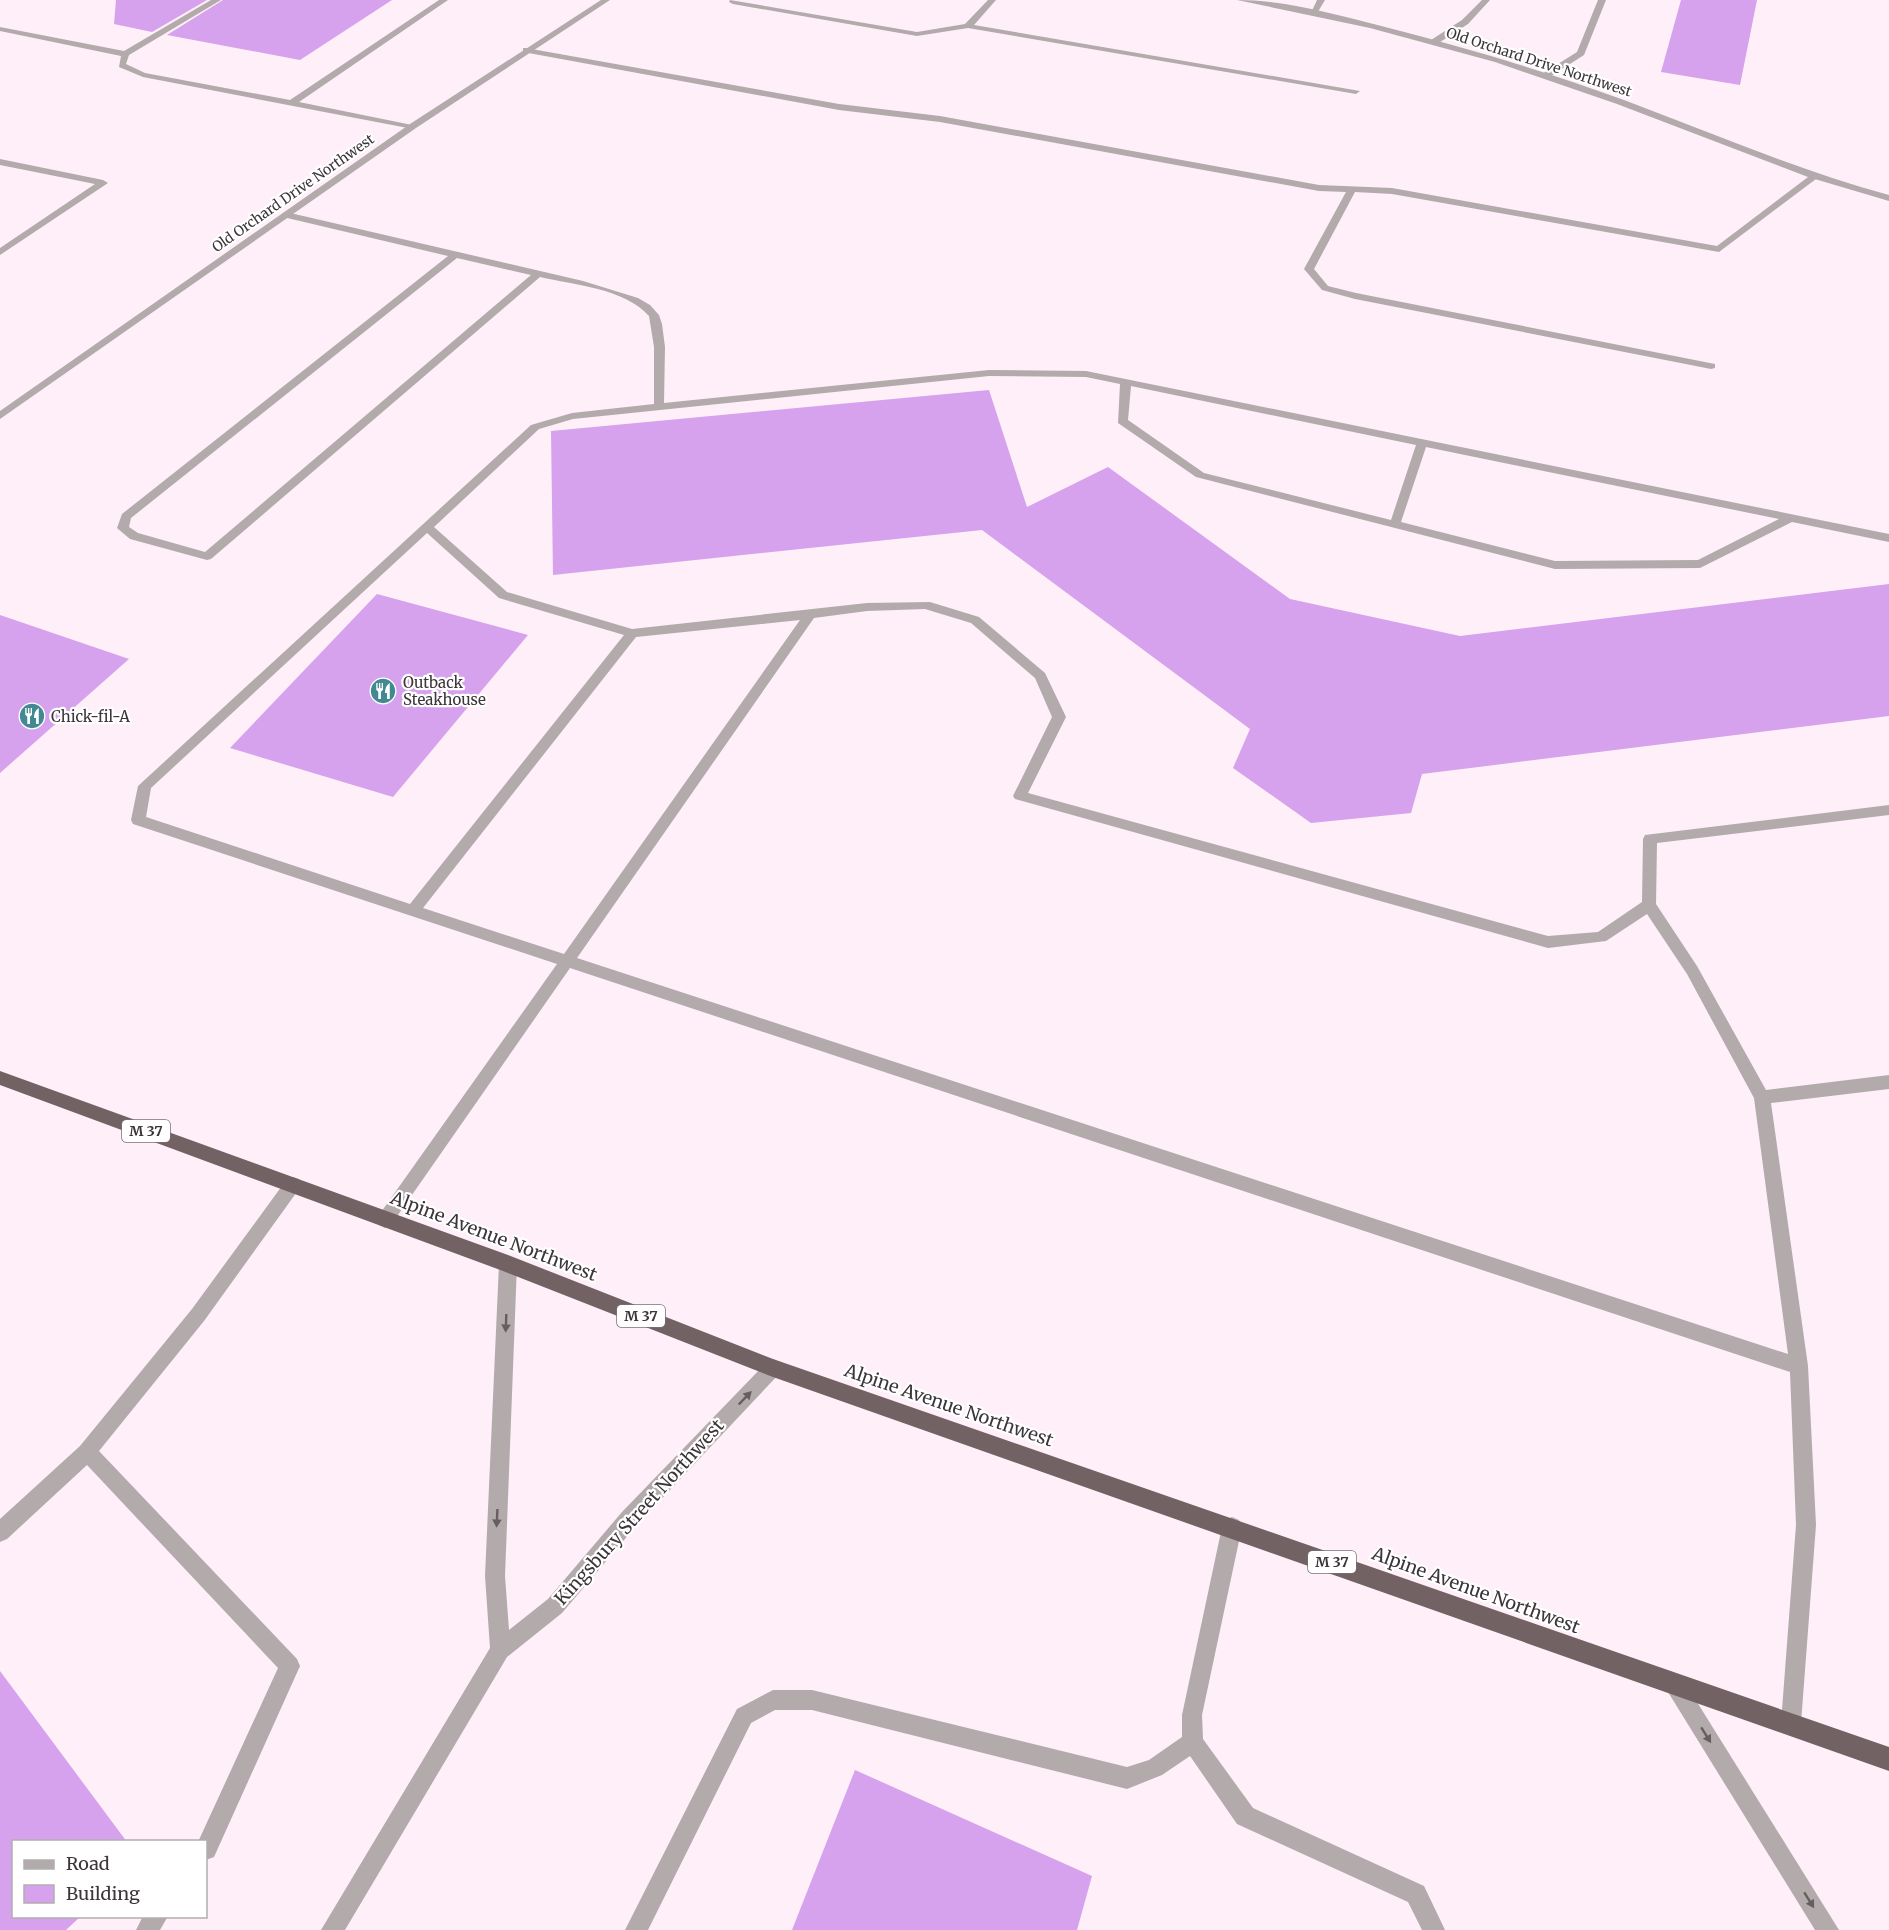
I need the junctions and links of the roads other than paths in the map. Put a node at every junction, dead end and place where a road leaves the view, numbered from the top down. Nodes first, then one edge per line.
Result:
1 (217, 0) edge
2 (444, 0) edge
3 (606, 0) edge
4 (992, 0) edge
5 (1241, 0) edge
6 (1321, 0) edge
7 (1486, 0) edge
8 (1602, 0) edge
9 (733, 3) dead end
10 (1313, 13) junction
11 (968, 26) junction
12 (0, 29) edge
13 (1434, 42) junction
14 (526, 50) junction
15 (125, 54) junction
16 (1545, 76) junction
17 (1356, 91) dead end
18 (292, 103) junction
19 (413, 126) junction
20 (0, 162) edge
21 (1815, 176) junction
22 (1352, 189) junction
23 (1889, 198) edge
24 (286, 215) junction
25 (0, 252) edge
26 (455, 255) junction
27 (538, 274) junction
28 (1711, 366) dead end
29 (1126, 382) junction
30 (659, 407) junction
31 (0, 416) edge
32 (1422, 443) junction
33 (1791, 518) junction
34 (1395, 524) junction
35 (427, 527) junction
36 (1889, 538) edge
37 (810, 615) junction
38 (632, 633) junction
39 (1889, 810) edge
40 (1649, 905) junction
41 (412, 911) junction
42 (567, 962) junction
43 (0, 1078) edge
44 (1889, 1082) edge
45 (1762, 1097) junction
46 (293, 1184) junction
47 (385, 1220) junction
48 (508, 1264) junction
49 (1799, 1366) junction
50 (773, 1368) junction
51 (87, 1452) junction
52 (1233, 1527) junction
53 (0, 1532) edge
54 (500, 1650) junction
55 (1675, 1685) junction
56 (1791, 1723) junction
57 (1193, 1742) junction
58 (1889, 1759) edge
59 (207, 1847) edge
60 (156, 1918) edge
61 (147, 1930) edge
62 (332, 1930) edge
63 (636, 1930) edge
64 (1434, 1930) edge
65 (1828, 1930) edge

1 - 15 street
2 - 18 street
3 - 14 street, Old Orchard Drive Northwest
4 - 11 street
5 - 10 street, Old Orchard Drive Northwest
6 - 10 street
7 - 13 street
8 - 16 street
9 - 11 street
10 - 13 street, Old Orchard Drive Northwest
11 - 17 street
12 - 15 street
13 - 16 street, Old Orchard Drive Northwest
14 - 19 street, Old Orchard Drive Northwest
14 - 22 street
15 - 18 street
16 - 21 street, Old Orchard Drive Northwest
18 - 19 street
19 - 24 street, Old Orchard Drive Northwest
20 - 25 street
21 - 22 street
21 - 23 street, Old Orchard Drive Northwest
22 - 28 street
24 - 26 street
24 - 31 street, Old Orchard Drive Northwest
26 - 27 street
26 - 27 street
27 - 30 street
29 - 30 street
29 - 32 street
29 - 34 street
30 - 35 street
32 - 33 street
32 - 34 street
33 - 34 street
33 - 36 street
35 - 38 street
35 - 41 street
37 - 38 street
37 - 40 street
37 - 42 street
38 - 41 street
39 - 40 street
40 - 45 street
41 - 42 street
42 - 47 street
42 - 49 street
43 - 46 highway, Alpine Avenue Northwest / M 37
44 - 45 street
45 - 49 street
46 - 47 highway, Alpine Avenue Northwest / M 37
46 - 51 street
47 - 48 highway, Alpine Avenue Northwest / M 37
48 - 50 highway, Alpine Avenue Northwest / M 37
48 -> 54 street
49 - 56 street
50 - 52 highway, Alpine Avenue Northwest / M 37
54 -> 50 street, Kingsbury Street Northwest
51 - 53 street
51 - 59 street
52 - 55 highway, Alpine Avenue Northwest / M 37
52 - 57 street
54 - 62 street, Kingsbury Street Northwest
55 - 56 highway, Alpine Avenue Northwest / M 37
55 -> 65 street
56 - 58 highway, Alpine Avenue Northwest / M 37
57 - 63 street
57 - 64 street
60 - 61 street

